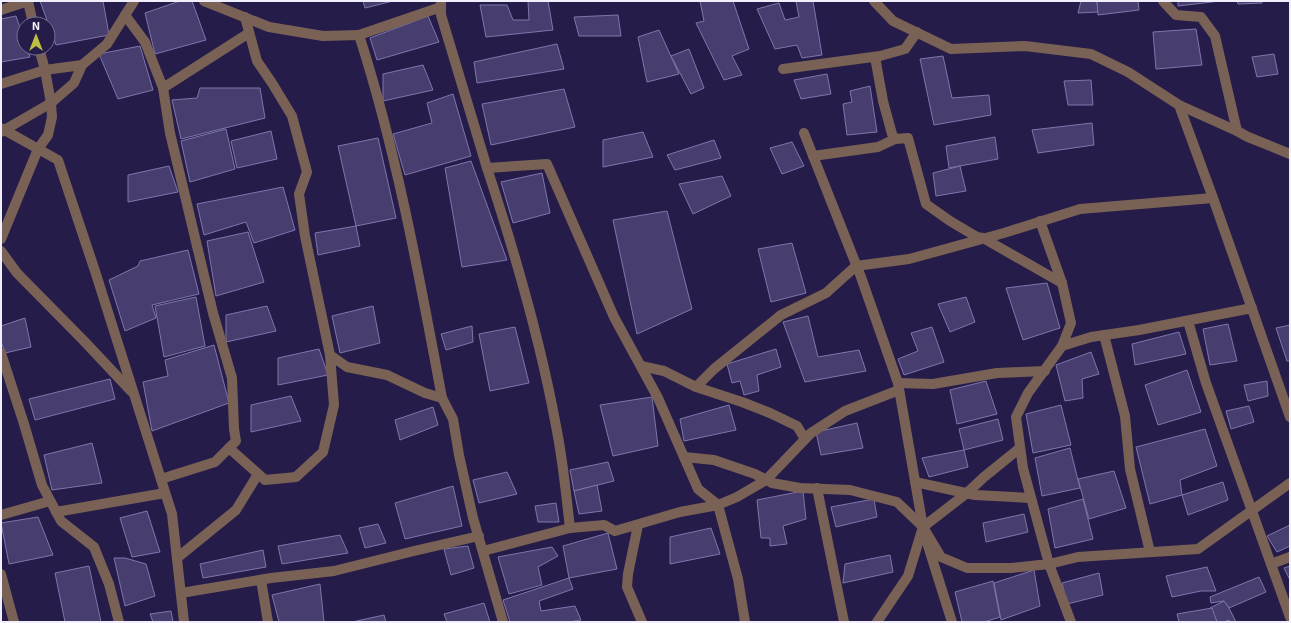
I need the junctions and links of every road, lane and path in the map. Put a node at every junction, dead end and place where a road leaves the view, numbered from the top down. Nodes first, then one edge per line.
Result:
1 (28, 1) edge
2 (134, 1) edge
3 (204, 1) edge
4 (874, 1) edge
5 (1163, 1) edge
6 (441, 4) edge
7 (1, 10) edge
8 (125, 15) junction
9 (31, 16) edge
10 (245, 18) junction
11 (918, 32) junction
12 (249, 33) junction
13 (359, 35) junction
14 (41, 56) edge
15 (874, 57) junction
16 (82, 65) junction
17 (783, 69) dead end
18 (45, 70) junction
19 (1, 84) edge
20 (163, 88) junction
21 (51, 103) junction
22 (1179, 105) junction
23 (2, 130) edge
24 (1237, 131) junction
25 (804, 133) dead end
26 (895, 139) junction
27 (38, 149) junction
28 (1290, 154) edge
29 (813, 156) junction
30 (487, 168) junction
31 (1213, 198) junction
32 (1040, 221) junction
33 (1, 238) edge
34 (983, 238) junction
35 (1, 251) edge
36 (856, 266) junction
37 (1062, 283) junction
38 (1252, 308) junction
39 (1188, 321) junction
40 (1104, 335) junction
41 (1062, 346) junction
42 (1, 354) edge
43 (330, 355) junction
44 (641, 366) junction
45 (1044, 371) junction
46 (899, 386) junction
47 (696, 387) junction
48 (134, 394) junction
49 (442, 398) junction
50 (1290, 417) edge
51 (805, 439) junction
52 (229, 448) junction
53 (1020, 448) junction
54 (684, 456) junction
55 (258, 474) junction
56 (161, 479) junction
57 (766, 480) junction
58 (915, 482) junction
59 (1290, 483) edge
60 (817, 488) junction
61 (165, 493) junction
62 (967, 493) junction
63 (1031, 498) junction
64 (50, 501) junction
65 (718, 505) junction
66 (1251, 510) junction
67 (56, 512) junction
68 (1, 515) edge
69 (638, 525) junction
70 (923, 527) junction
71 (570, 528) junction
72 (479, 536) junction
73 (483, 550) junction
74 (1150, 552) junction
75 (1290, 556) edge
76 (177, 558) junction
77 (1049, 564) junction
78 (1271, 564) junction
79 (1, 574) edge
80 (261, 580) junction
81 (180, 593) junction
82 (1290, 617) edge
83 (14, 622) edge
84 (119, 622) edge
85 (184, 622) edge
86 (268, 622) edge
87 (503, 622) edge
88 (642, 622) edge
89 (745, 622) edge
90 (844, 622) edge
91 (878, 622) edge
92 (952, 622) edge
93 (1071, 622) edge

1 - 7 street
1 - 9 street
2 - 8 street
3 - 10 street
4 - 11 street
5 - 24 street
6 - 13 street
6 - 30 street
8 - 16 street
8 - 20 street
10 - 12 street
10 - 13 street
11 - 15 street
11 - 22 street
12 - 20 street
12 - 43 street
13 - 49 street
14 - 18 street
15 - 17 street
15 - 26 street
16 - 18 street
16 - 21 street
18 - 19 street
18 - 21 street
20 - 52 street
21 - 23 street
21 - 27 street
22 - 24 street
22 - 31 street
23 - 27 street
24 - 28 street
25 - 29 street
26 - 29 street
26 - 34 street
27 - 33 street
27 - 48 street
29 - 36 street
30 - 44 street
30 - 71 street
31 - 32 street
31 - 38 street
32 - 34 street
32 - 37 street
34 - 36 street
34 - 37 street
35 - 48 street
36 - 46 street
36 - 47 street
37 - 41 street
38 - 39 street
38 - 50 street
39 - 40 street
39 - 66 street
40 - 41 street
40 - 74 street
41 - 45 street
42 - 64 street
43 - 49 street
43 - 55 street
44 - 47 street
44 - 54 street
45 - 46 street
45 - 53 street
46 - 51 street
46 - 58 street
47 - 51 street
48 - 56 street
49 - 72 street
51 - 57 street
52 - 55 street
52 - 56 street
53 - 62 street
53 - 63 street
54 - 57 street
54 - 65 street
55 - 76 street
56 - 61 street
57 - 60 street
57 - 65 street
58 - 62 street
58 - 70 street
59 - 66 street
60 - 70 street
60 - 90 street
61 - 67 street
61 - 76 street
62 - 63 street
62 - 70 street
63 - 77 street
64 - 67 street
64 - 68 street
65 - 69 street
65 - 89 street
66 - 74 street
66 - 78 street
67 - 84 street
69 - 71 street
69 - 88 street
70 - 77 street
70 - 91 street
70 - 92 street
71 - 73 street
72 - 73 street
72 - 80 street
73 - 87 street
74 - 77 street
75 - 78 street
76 - 81 street
77 - 93 street
78 - 82 street
79 - 83 street
80 - 81 street
80 - 86 street
81 - 85 street

